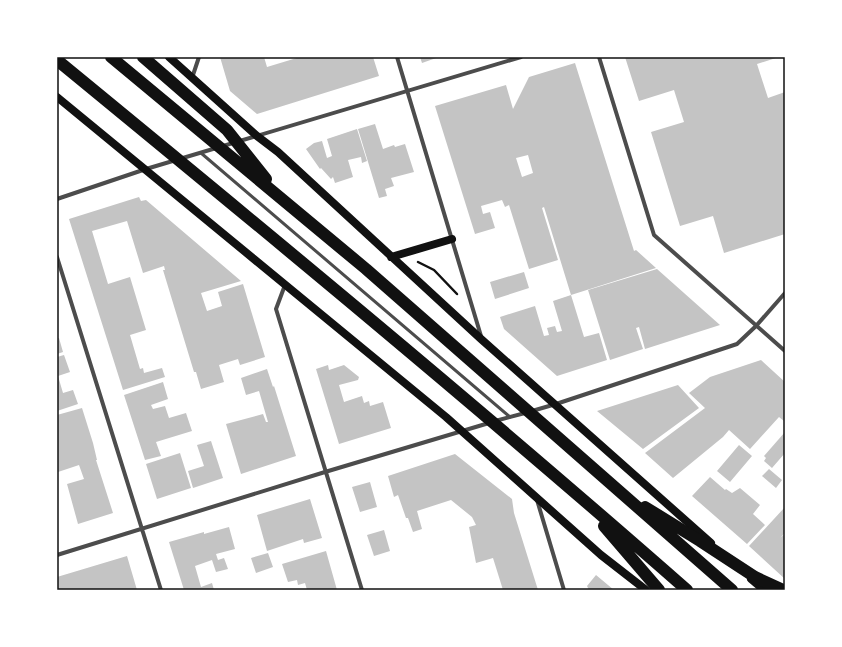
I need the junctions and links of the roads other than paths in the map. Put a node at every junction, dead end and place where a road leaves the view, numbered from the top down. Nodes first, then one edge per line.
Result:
1 (111, 57) edge
2 (143, 57) edge
3 (169, 57) edge
4 (199, 57) edge
5 (397, 57) edge
6 (521, 57) edge
7 (599, 57) edge
8 (57, 60) edge
9 (192, 78) junction
10 (408, 92) junction
11 (57, 97) edge
12 (257, 136) junction
13 (201, 153) junction
14 (146, 169) junction
15 (57, 199) edge
16 (283, 200) junction
17 (452, 239) junction
18 (57, 257) edge
19 (391, 257) junction
20 (285, 284) junction
21 (785, 293) edge
22 (756, 326) junction
23 (482, 338) junction
24 (785, 351) edge
25 (556, 404) junction
26 (510, 417) junction
27 (462, 431) junction
28 (325, 472) junction
29 (617, 490) junction
30 (576, 493) junction
31 (535, 496) junction
32 (142, 529) junction
33 (57, 555) edge
34 (161, 590) edge
35 (362, 590) edge
36 (564, 590) edge
37 (646, 590) edge
38 (659, 590) edge
39 (687, 590) edge
40 (732, 590) edge
41 (764, 590) edge
42 (783, 590) edge

1 - 16 highway
2 - 16 highway
3 - 9 main road
4 - 9 street
5 - 10 street
6 - 10 street
7 - 22 street
8 - 30 highway
9 - 12 main road
10 - 12 street
10 - 17 street
11 - 14 main road
12 - 13 street
12 - 19 main road
13 - 14 street
13 - 26 lane
14 - 15 street
14 - 20 main road
16 - 29 highway
17 - 19 main road
17 - 23 street
18 - 32 street
19 - 23 main road
20 - 27 main road
20 - 28 street
21 - 22 street
22 - 24 street
22 - 25 street
23 - 25 main road
25 - 26 street
25 - 41 main road
26 - 27 street
27 - 28 street
27 - 31 main road
28 - 32 street
28 - 35 street
29 - 40 highway
29 - 42 highway
30 - 38 highway
30 - 39 highway
31 - 36 street
31 - 37 main road
32 - 33 street
32 - 34 street

